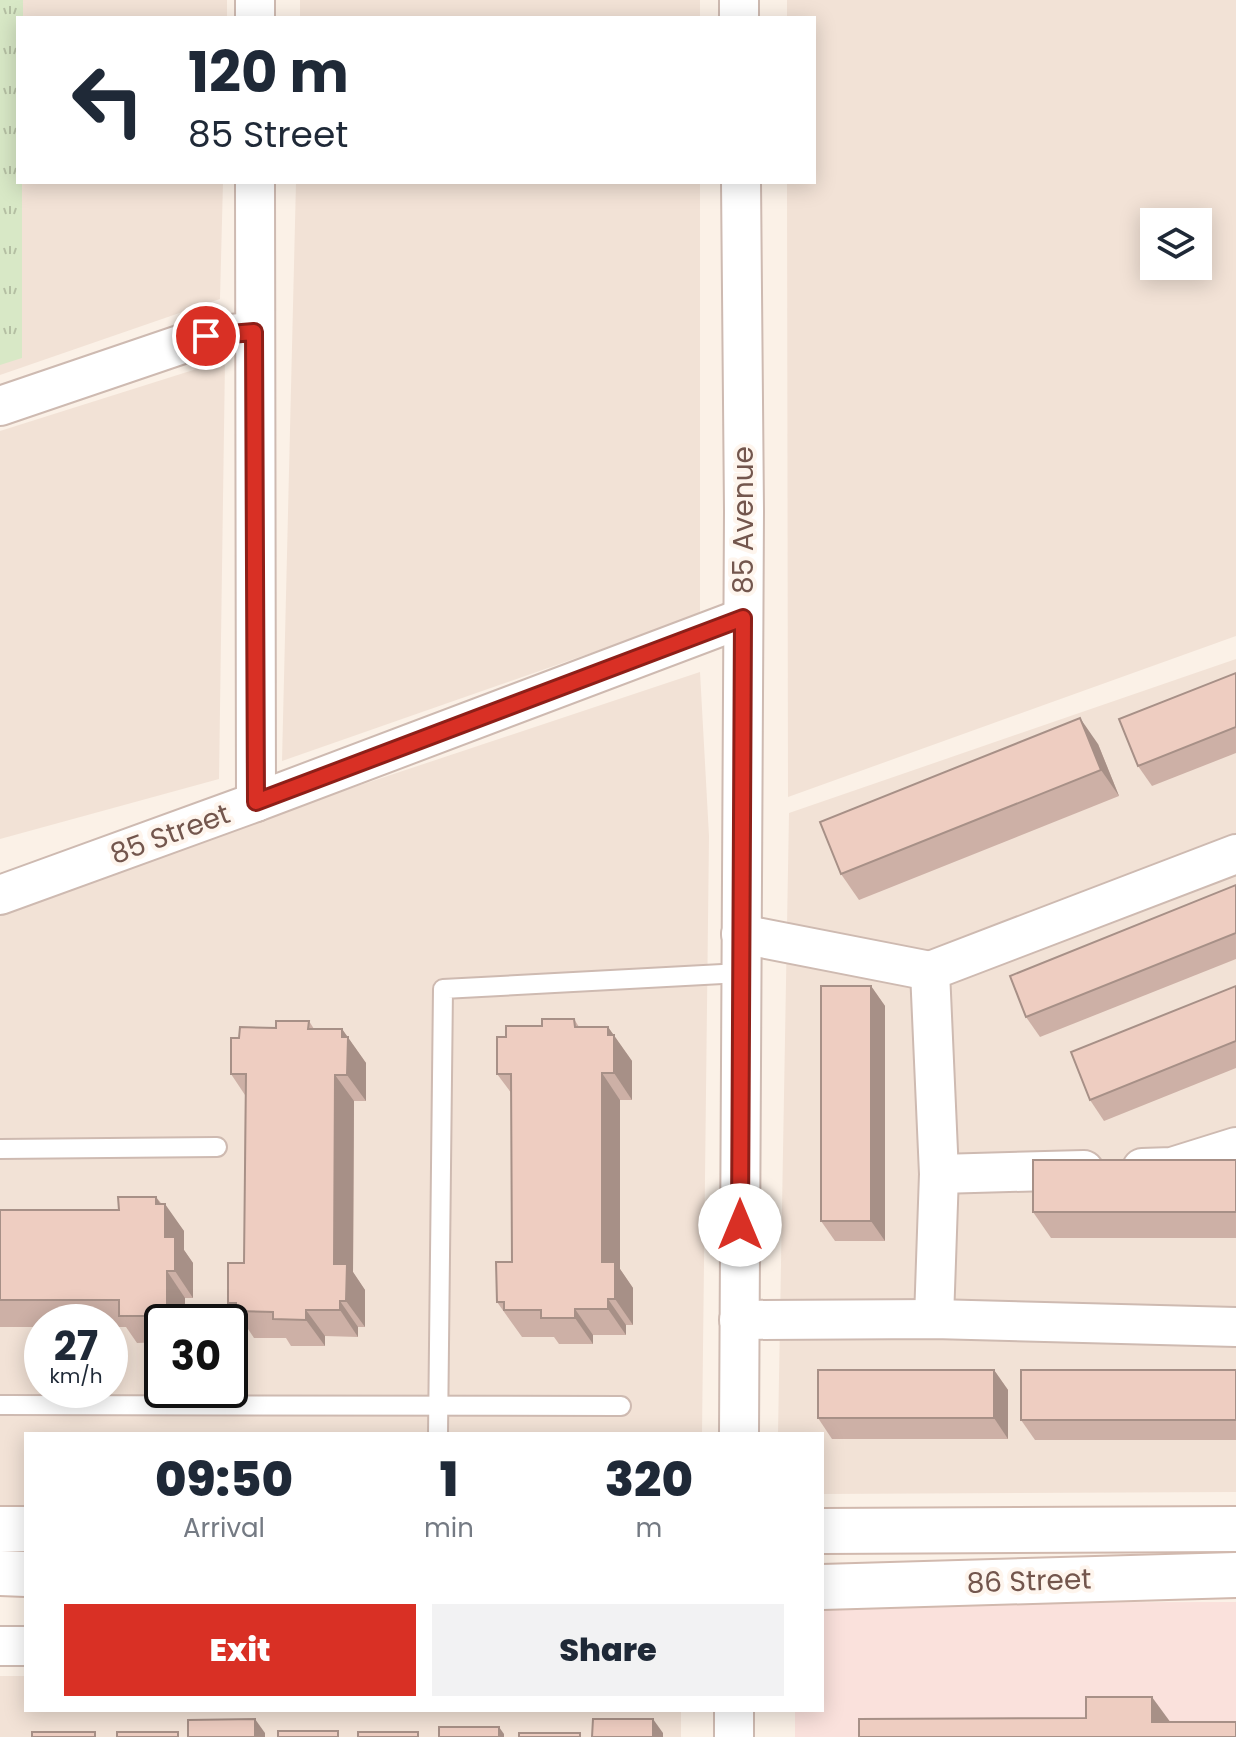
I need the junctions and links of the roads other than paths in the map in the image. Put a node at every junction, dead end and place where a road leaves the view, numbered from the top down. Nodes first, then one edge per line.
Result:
1 (255, 184) edge
2 (741, 184) edge
3 (254, 332) junction
4 (0, 406) edge
5 (743, 618) junction
6 (256, 802) junction
7 (1236, 854) edge
8 (0, 895) edge
9 (741, 934) junction
10 (930, 971) junction
11 (741, 973) junction
12 (217, 1147) dead end
13 (1236, 1147) edge
14 (0, 1149) edge
15 (939, 1174) junction
16 (934, 1319) junction
17 (739, 1320) junction
18 (1236, 1327) edge
19 (0, 1405) edge
20 (439, 1406) junction
21 (621, 1406) dead end
22 (438, 1432) edge
23 (739, 1432) edge
24 (0, 1529) edge
25 (24, 1529) edge
26 (1236, 1529) edge
27 (824, 1531) edge
28 (0, 1573) edge
29 (24, 1574) edge
30 (1236, 1575) edge
31 (824, 1587) edge
32 (0, 1646) edge
33 (24, 1646) edge
34 (734, 1712) edge
35 (734, 1737) edge

1 - 3 street
2 - 5 street, 85 Avenue
3 - 4 street
3 - 6 street
5 - 6 street, 85 Street
5 - 9 street, 85 Avenue
6 - 8 street, 85 Street
7 - 10 street
9 - 10 street
9 - 11 street, 85 Avenue
10 - 15 street
11 - 17 street, 85 Avenue
11 - 20 lane
12 - 14 lane
13 - 15 street
15 - 16 street
16 - 17 street
16 - 18 street
17 - 23 street, 85 Avenue
19 - 20 lane
20 - 21 lane
20 - 22 lane
24 - 25 main road
26 - 27 main road, 86 Street
28 - 29 main road
30 - 31 main road, 86 Street
32 - 33 street
34 - 35 street

